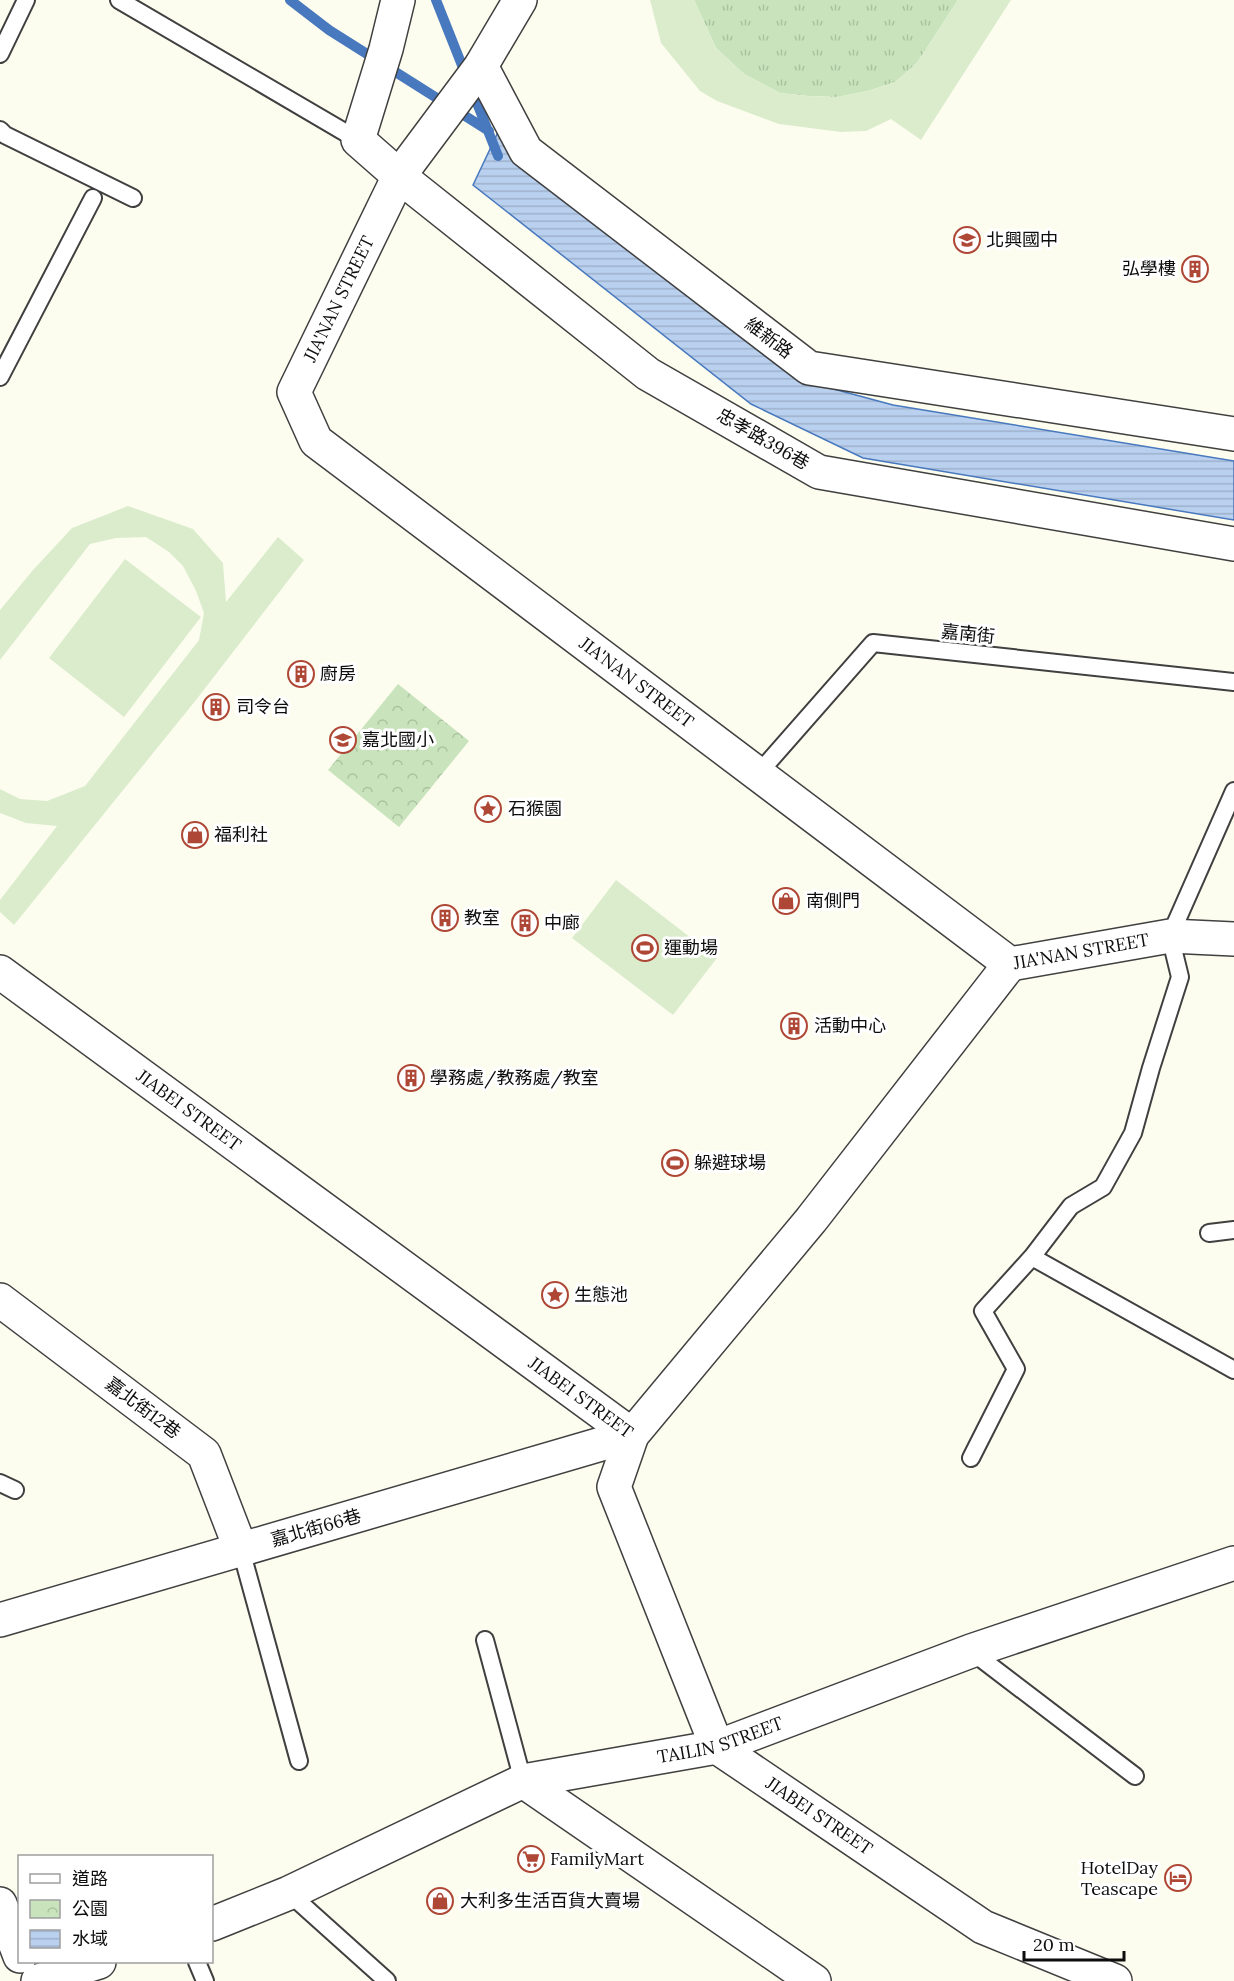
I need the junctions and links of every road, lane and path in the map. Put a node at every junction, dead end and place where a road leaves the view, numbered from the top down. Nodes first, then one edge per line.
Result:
1 (26, 0) edge
2 (119, 0) edge
3 (398, 0) edge
4 (520, 0) edge
5 (0, 54) edge
6 (481, 66) junction
7 (0, 130) edge
8 (358, 140) junction
9 (399, 176) junction
10 (93, 198) dead end
11 (133, 198) dead end
12 (0, 377) edge
13 (1234, 434) edge
14 (1234, 544) edge
15 (1234, 682) edge
16 (757, 775) junction
17 (1234, 791) edge
18 (1170, 936) junction
19 (1234, 939) edge
20 (1010, 964) junction
21 (0, 972) edge
22 (1234, 1230) edge
23 (1209, 1233) dead end
24 (1032, 1257) junction
25 (0, 1300) edge
26 (1234, 1370) edge
27 (632, 1434) junction
28 (971, 1458) dead end
29 (241, 1550) junction
30 (1234, 1563) edge
31 (0, 1620) edge
32 (485, 1640) dead end
33 (971, 1652) junction
34 (717, 1747) junction
35 (299, 1761) dead end
36 (1135, 1776) dead end
37 (523, 1781) junction
38 (289, 1893) junction
39 (0, 1904) edge
40 (213, 1924) edge
41 (18, 1951) edge
42 (22, 1963) edge
43 (96, 1963) edge
44 (197, 1963) edge
45 (29, 1981) edge
46 (38, 1981) edge
47 (205, 1981) edge
48 (387, 1981) edge
49 (814, 1981) edge
50 (1115, 1981) edge

1 - 5 lane
2 - 8 lane
3 - 8 street
4 - 6 street
6 - 9 street
6 - 13 street, 維新路
7 - 11 lane
8 - 9 street, 忠孝路396巷
9 - 14 street, 忠孝路396巷
9 - 16 street, JIA'NAN STREET
10 - 12 lane
15 - 16 lane, 嘉南街
16 - 20 street, JIA'NAN STREET
17 - 18 lane
18 - 19 street, JIA'NAN STREET
18 - 20 street, JIA'NAN STREET
18 - 24 lane
20 - 27 street
21 - 27 street, JIABEI STREET
22 - 23 lane
24 - 26 lane
24 - 28 lane
25 - 29 street, 嘉北街12巷
27 - 29 street, 嘉北街66巷
27 - 34 street, JIABEI STREET
29 - 31 street, 嘉北街66巷
29 - 35 lane
30 - 33 street, TAILIN STREET
32 - 37 lane
33 - 34 street, TAILIN STREET
33 - 36 lane
34 - 37 street, TAILIN STREET
34 - 50 street, JIABEI STREET
37 - 38 street, TAILIN STREET
37 - 49 street
38 - 40 street, TAILIN STREET
38 - 48 lane
39 - 41 street
42 - 45 street
43 - 46 street
44 - 47 lane

